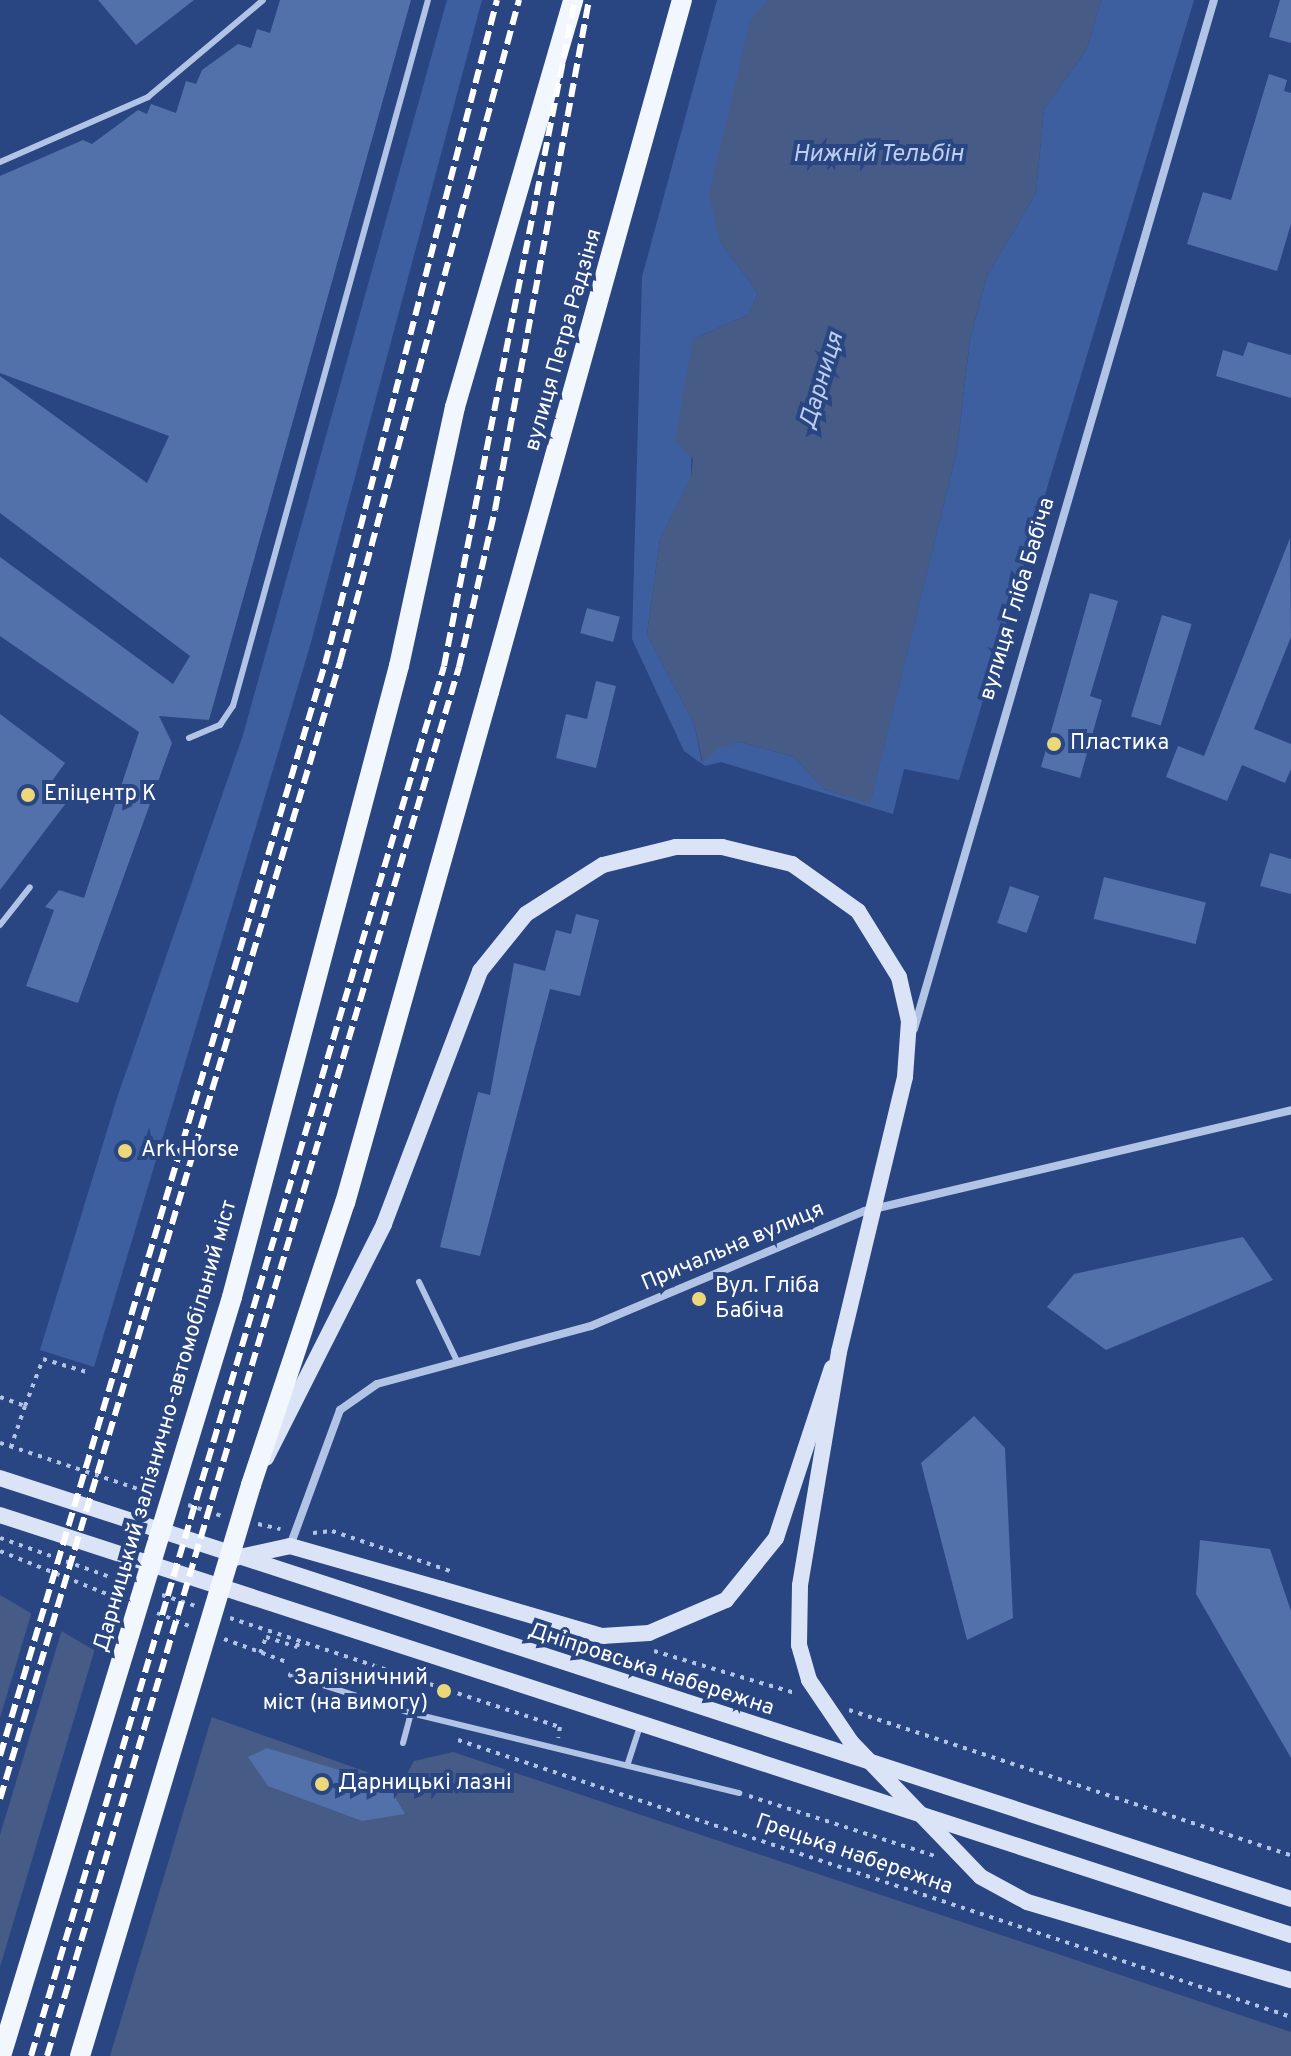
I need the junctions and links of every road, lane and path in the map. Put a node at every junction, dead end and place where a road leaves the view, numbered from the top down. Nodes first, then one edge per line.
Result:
1 (263, 0) edge
2 (428, 0) edge
3 (573, 0) edge
4 (682, 0) edge
5 (1214, 0) edge
6 (0, 162) edge
7 (189, 738) dead end
8 (30, 887) dead end
9 (0, 925) edge
10 (1291, 1110) edge
11 (865, 1211) junction
12 (419, 1282) dead end
13 (839, 1352) junction
14 (457, 1361) junction
15 (90, 1373) dead end
16 (0, 1397) edge
17 (25, 1406) junction
18 (0, 1443) edge
19 (11, 1447) junction
20 (0, 1478) edge
21 (251, 1485) junction
22 (162, 1497) dead end
23 (176, 1501) dead end
24 (0, 1515) edge
25 (235, 1520) dead end
26 (290, 1546) junction
27 (235, 1558) junction
28 (646, 1649) dead end
29 (260, 1653) dead end
30 (291, 1675) dead end
31 (812, 1698) dead end
32 (842, 1707) dead end
33 (411, 1713) junction
34 (560, 1727) dead end
35 (640, 1727) junction
36 (447, 1736) dead end
37 (403, 1743) dead end
38 (628, 1763) junction
39 (739, 1793) joint
40 (1291, 1855) edge
41 (945, 1859) dead end
42 (1291, 1899) edge
43 (1291, 1935) edge
44 (1291, 1980) edge
45 (1291, 2017) edge
46 (1, 2056) edge
47 (80, 2056) edge

1 - 6 lane
2 - 7 lane
3 - 46 main road, Дарницький залізнично-автомобільний міст, bridge
4 - 21 main road, вулиця Петра Радзіня, bridge
5 - 11 street, вулиця Гліба Бабіча
8 - 9 lane
10 - 11 street, Причальна вулиця
11 - 14 street, Причальна вулиця
12 - 14 lane
13 - 21 main road, bridge
13 - 26 main road, bridge
13 - 44 main road, bridge
14 - 26 street, Причальна вулиця
15 - 17 path
16 - 17 path
17 - 19 path
18 - 19 path
19 - 22 path
20 - 27 main road, Дніпровська набережна
21 - 47 main road, bridge
23 - 25 path
24 - 35 main road
26 - 27 main road
27 - 42 main road, Дніпровська набережна
28 - 31 path
29 - 34 path
30 - 33 lane
32 - 40 path
33 - 37 lane
33 - 38 lane
35 - 38 lane
35 - 43 main road
36 - 45 path, Грецька набережна
38 - 39 lane
39 - 41 path

